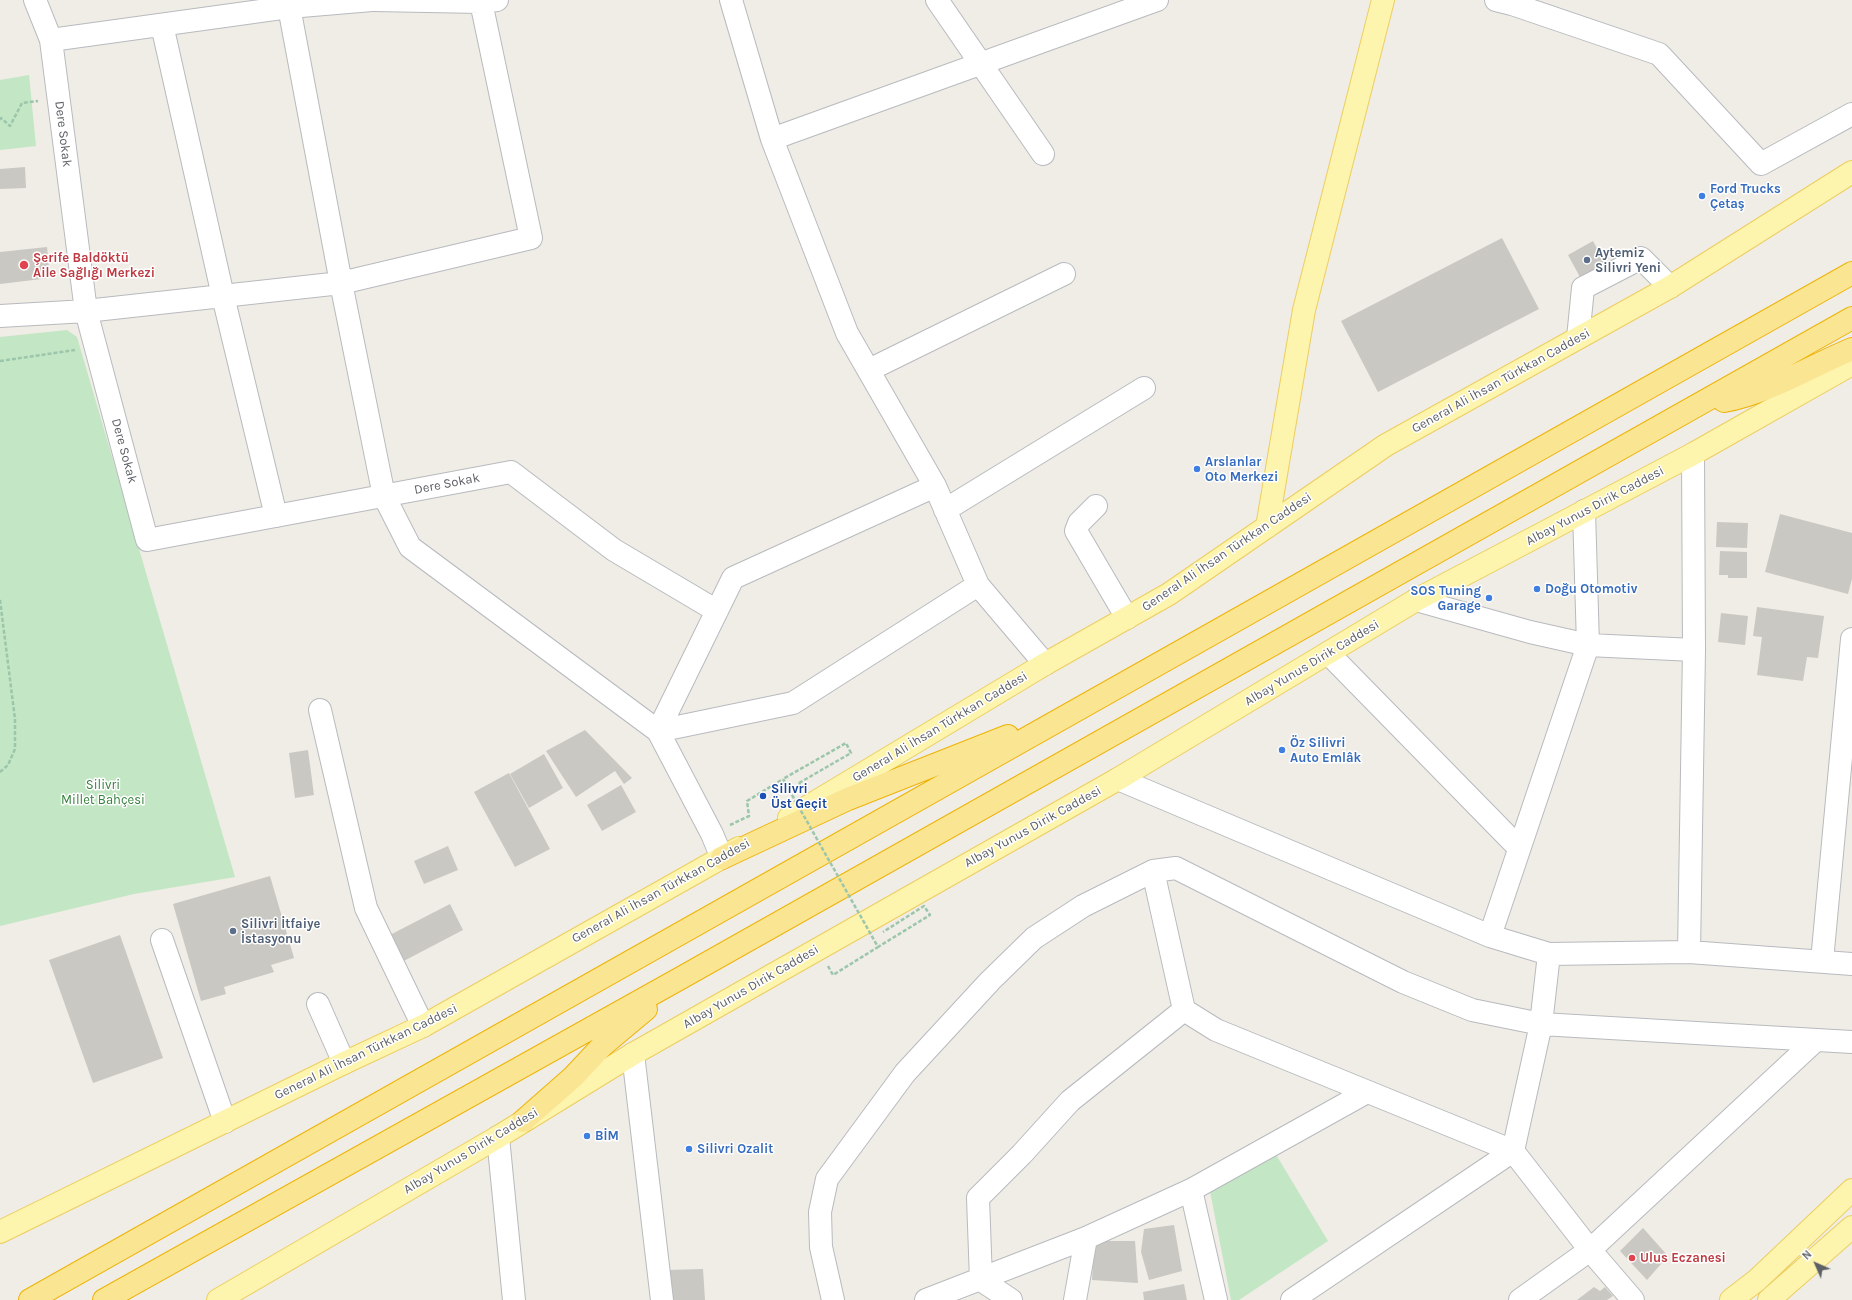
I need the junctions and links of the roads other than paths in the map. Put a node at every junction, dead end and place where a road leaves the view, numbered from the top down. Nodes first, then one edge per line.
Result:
1 (35, 0) edge
2 (373, 0) edge
3 (732, 0) edge
4 (938, 0) edge
5 (1158, 0) edge
6 (1383, 0) edge
7 (1496, 0) edge
8 (489, 1) edge
9 (267, 5) edge
10 (289, 7) junction
11 (162, 25) junction
12 (51, 40) junction
13 (981, 63) junction
14 (1852, 114) edge
15 (772, 139) junction
16 (1043, 154) dead end
17 (1852, 172) edge
18 (1852, 273) edge
19 (1064, 274) dead end
20 (341, 283) junction
21 (1670, 287) junction
22 (223, 296) junction
23 (86, 311) junction
24 (0, 316) edge
25 (1852, 318) edge
26 (1578, 338) junction
27 (1852, 349) edge
28 (1852, 364) edge
29 (869, 370) junction
30 (1144, 388) dead end
31 (1697, 406) junction
32 (1693, 454) junction
33 (935, 486) junction
34 (384, 496) junction
35 (1096, 506) dead end
36 (945, 510) junction
37 (1584, 511) junction
38 (276, 516) junction
39 (1267, 527) junction
40 (978, 584) junction
41 (1416, 600) junction
42 (717, 611) junction
43 (1127, 618) junction
44 (1852, 639) edge
45 (1588, 644) junction
46 (1694, 650) junction
47 (1328, 653) junction
48 (1045, 664) junction
49 (320, 710) dead end
50 (1069, 714) junction
51 (658, 731) junction
52 (1118, 779) junction
53 (1519, 848) junction
54 (722, 858) junction
55 (1153, 872) junction
56 (1490, 936) junction
57 (162, 940) dead end
58 (1689, 952) junction
59 (1549, 954) junction
60 (1822, 961) junction
61 (1852, 964) edge
62 (680, 979) junction
63 (318, 1004) dead end
64 (1184, 1010) junction
65 (1541, 1024) junction
66 (423, 1026) junction
67 (1816, 1040) junction
68 (1852, 1042) edge
69 (633, 1054) junction
70 (344, 1063) junction
71 (1368, 1092) junction
72 (522, 1121) junction
73 (225, 1122) junction
74 (498, 1136) junction
75 (1513, 1151) junction
76 (1191, 1190) junction
77 (1852, 1190) edge
78 (1852, 1227) edge
79 (0, 1232) edge
80 (1086, 1238) junction
81 (1590, 1250) junction
82 (981, 1280) junction
83 (30, 1300) edge
84 (104, 1300) edge
85 (218, 1300) edge
86 (514, 1300) edge
87 (662, 1300) edge
88 (833, 1300) edge
89 (926, 1300) edge
90 (1011, 1300) edge
91 (1075, 1300) edge
92 (1216, 1300) edge
93 (1292, 1300) edge
94 (1520, 1300) edge
95 (1633, 1300) edge
96 (1731, 1300) edge
97 (1769, 1300) edge

1 - 12 street, Dere Sokak
2 - 8 street
2 - 10 street
3 - 15 street
4 - 13 street
5 - 13 street
6 - 39 main road
7 - 14 street
8 - 20 street
9 - 10 street
9 - 11 street
10 - 20 street
11 - 12 street
11 - 22 street
12 - 23 street, Dere Sokak
13 - 15 street
13 - 16 street
15 - 29 street
17 - 21 main road, General Ali İhsan Türkkan Caddesi
18 - 50 highway
19 - 29 street
20 - 22 street
20 - 34 street
21 - 26 main road, General Ali İhsan Türkkan Caddesi
21 - 26 street
22 - 23 street
22 - 38 street
23 - 24 street
23 - 38 street, Dere Sokak
25 - 31 highway
26 - 39 main road, General Ali İhsan Türkkan Caddesi
27 - 31 highway
28 - 32 main road, Albay Yunus Dirik Caddesi
29 - 33 street
30 - 36 street
31 - 62 highway
32 - 37 main road, Albay Yunus Dirik Caddesi
32 - 46 street
33 - 36 street
33 - 42 street
34 - 38 street, Dere Sokak
34 - 42 street, Dere Sokak
34 - 51 street
35 - 43 street
36 - 40 street
37 - 41 main road, Albay Yunus Dirik Caddesi
37 - 45 street
39 - 43 main road, General Ali İhsan Türkkan Caddesi
40 - 48 street
40 - 51 street
41 - 45 street
41 - 47 main road, Albay Yunus Dirik Caddesi
42 - 51 street
43 - 48 main road, General Ali İhsan Türkkan Caddesi
44 - 60 street
45 - 46 street
45 - 53 street
46 - 58 street
47 - 52 main road, Albay Yunus Dirik Caddesi
47 - 53 street
48 - 54 main road, General Ali İhsan Türkkan Caddesi
49 - 66 street
50 - 54 highway
50 - 83 highway
51 - 54 street
52 - 56 street
52 - 69 main road, Albay Yunus Dirik Caddesi
53 - 56 street
54 - 66 main road, General Ali İhsan Türkkan Caddesi
55 - 64 street
55 - 65 street
55 - 88 street
56 - 59 street
57 - 73 street
58 - 59 street
58 - 60 street
59 - 65 street
60 - 61 street
62 - 72 highway
62 - 84 highway
63 - 70 street
64 - 71 street
64 - 82 street
65 - 67 street
65 - 75 street
66 - 70 main road, General Ali İhsan Türkkan Caddesi
67 - 68 street
67 - 81 street
69 - 72 main road, Albay Yunus Dirik Caddesi
69 - 87 street
70 - 73 main road, General Ali İhsan Türkkan Caddesi
71 - 75 street
71 - 76 street
72 - 74 main road, Albay Yunus Dirik Caddesi
73 - 79 main road, General Ali İhsan Türkkan Caddesi
74 - 85 main road, Albay Yunus Dirik Caddesi
74 - 86 street
75 - 81 street
75 - 93 street
76 - 80 street
76 - 92 street
77 - 96 main road
78 - 97 main road
80 - 82 street
80 - 91 street
81 - 94 street
81 - 95 street
82 - 89 street
82 - 90 street

